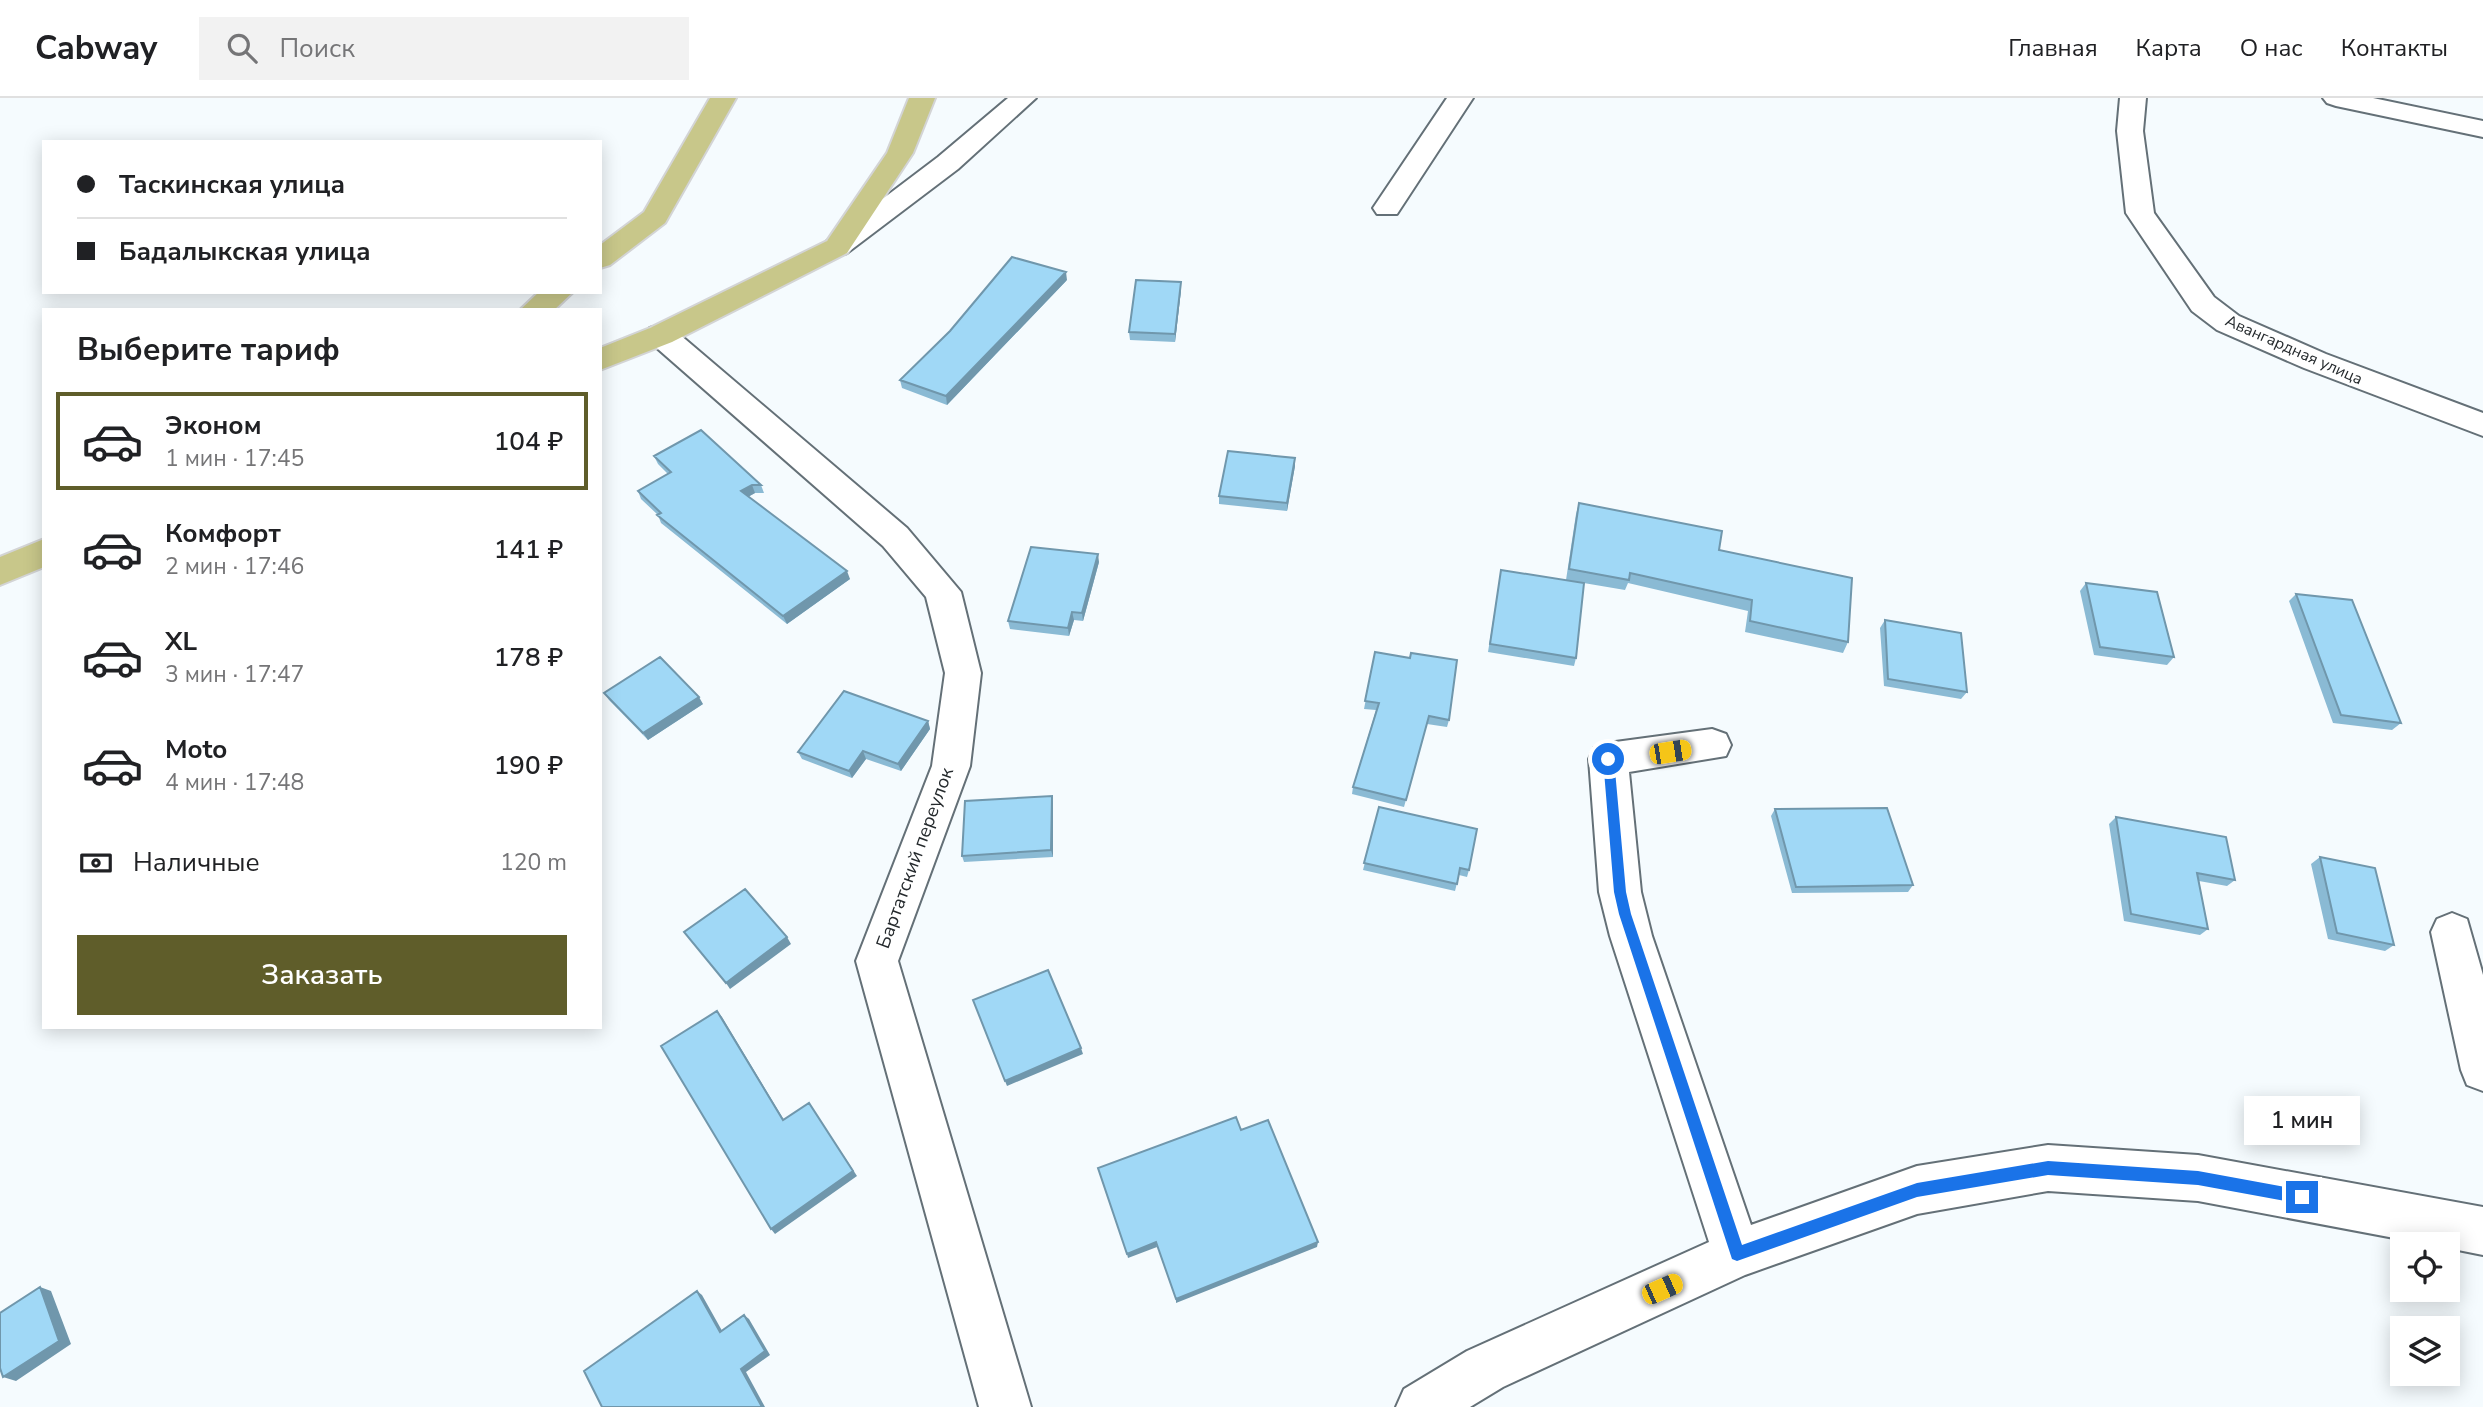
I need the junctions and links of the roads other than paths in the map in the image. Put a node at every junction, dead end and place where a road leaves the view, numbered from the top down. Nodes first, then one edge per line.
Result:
1 (723, 98) edge
2 (922, 98) edge
3 (1023, 98) edge
4 (1460, 98) edge
5 (2133, 98) edge
6 (2336, 98) edge
7 (2483, 129) edge
8 (1387, 208) dead end
9 (837, 247) junction
10 (602, 257) edge
11 (555, 294) edge
12 (538, 308) edge
13 (661, 335) junction
14 (602, 359) edge
15 (2483, 425) edge
16 (42, 555) edge
17 (0, 572) edge
18 (1712, 745) dead end
19 (2452, 932) dead end
20 (2483, 1070) edge
21 (2483, 1231) edge
22 (1737, 1254) junction
23 (1005, 1407) edge
24 (1422, 1407) edge

1 - 10 main road
2 - 9 main road
3 - 9 street
4 - 8 street
5 - 15 street, Авангардная улица
6 - 7 street
9 - 13 main road
11 - 12 main road
13 - 14 main road
13 - 23 street, Бартатский переулок
16 - 17 main road
18 - 22 street
19 - 20 street
21 - 22 street
22 - 24 street

